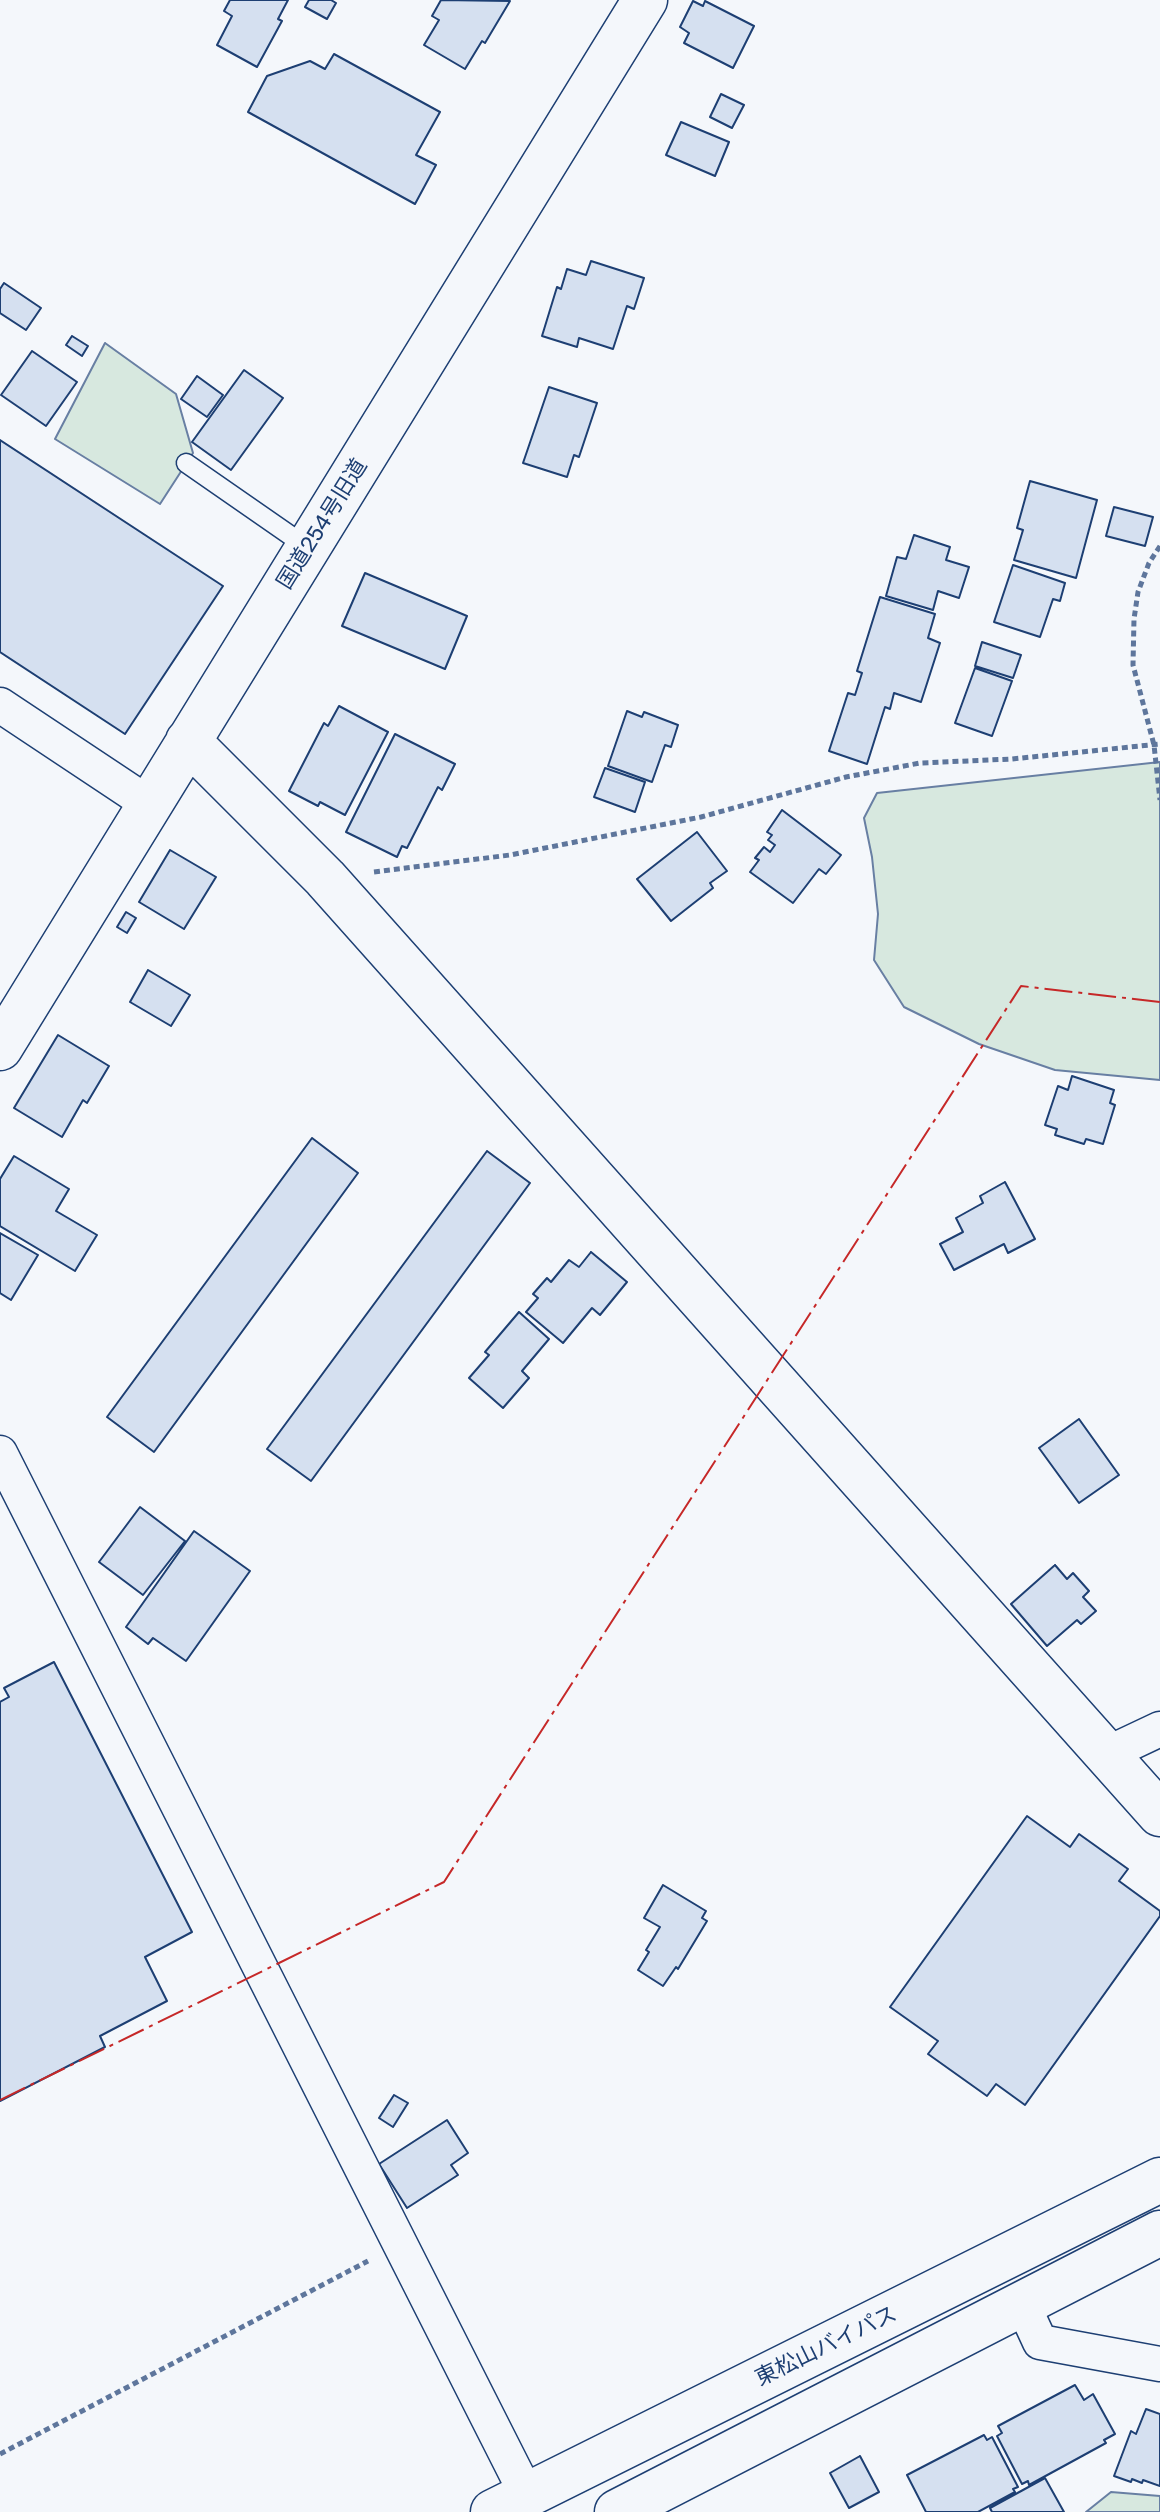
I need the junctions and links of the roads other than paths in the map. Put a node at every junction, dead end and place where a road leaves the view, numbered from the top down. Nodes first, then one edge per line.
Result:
1 (645, 0) edge
2 (186, 463) dead end
3 (307, 547) junction
4 (0, 705) edge
5 (188, 741) junction
6 (149, 804) junction
7 (0, 1048) edge
8 (0, 1453) edge
9 (1160, 1729) edge
10 (1107, 1754) junction
11 (1160, 1814) edge
12 (1160, 2180) edge
13 (1160, 2233) edge
14 (1022, 2303) junction
15 (1160, 2364) edge
16 (510, 2504) edge
17 (617, 2512) edge

1 - 3 main road, 国道254号旧道
2 - 3 lane
3 - 5 main road, 国道254号旧道
4 - 6 street
5 - 6 main road, 国道254号旧道
5 - 10 main road
6 - 7 main road, 国道254号旧道
8 - 16 street
9 - 10 street
10 - 11 main road
12 - 16 main road, 東松山バイパス
13 - 14 main road
14 - 15 street
14 - 17 main road

